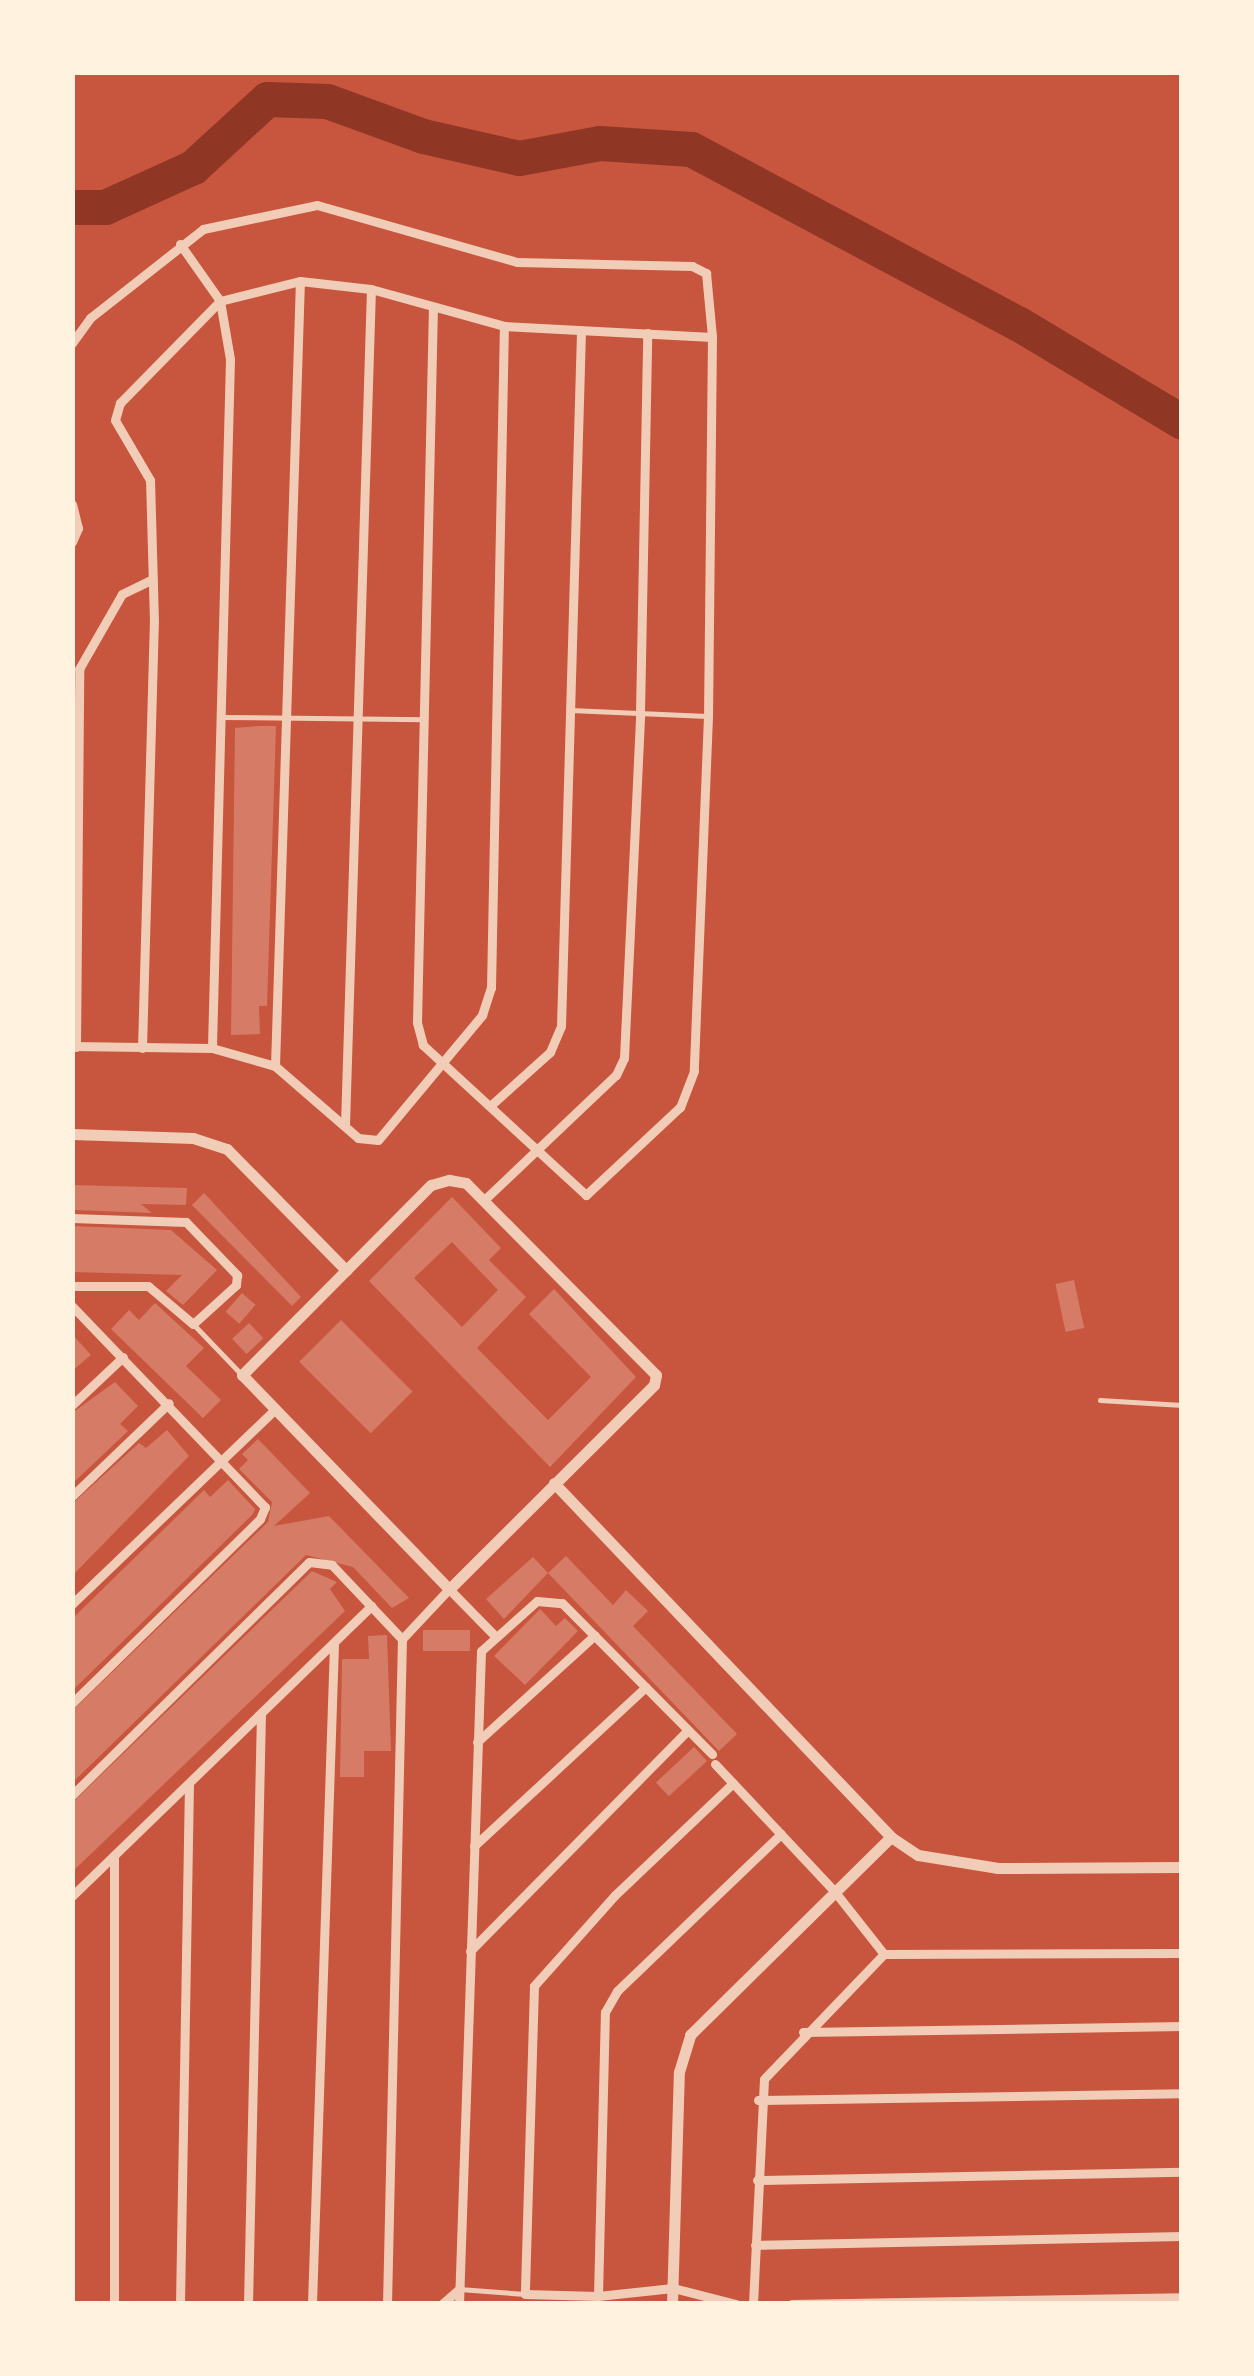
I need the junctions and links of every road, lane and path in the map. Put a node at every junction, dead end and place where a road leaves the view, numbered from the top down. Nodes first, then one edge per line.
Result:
1 (180, 244) junction
2 (300, 281) junction
3 (370, 289) junction
4 (220, 300) junction
5 (434, 308) junction
6 (504, 326) junction
7 (581, 330) junction
8 (647, 333) junction
9 (712, 336) junction
10 (72, 343) edge
11 (72, 504) edge
12 (72, 542) edge
13 (153, 579) junction
14 (570, 710) junction
15 (640, 713) junction
16 (708, 716) junction
17 (221, 718) junction
18 (288, 718) junction
19 (355, 719) junction
20 (426, 719) junction
21 (76, 722) edge
22 (76, 783) edge
23 (76, 851) edge
24 (75, 918) edge
25 (74, 988) edge
26 (74, 1046) edge
27 (142, 1048) junction
28 (212, 1048) junction
29 (442, 1064) junction
30 (275, 1066) junction
31 (490, 1106) junction
32 (346, 1125) junction
33 (72, 1134) edge
34 (536, 1154) junction
35 (483, 1201) junction
36 (72, 1218) edge
37 (346, 1270) junction
38 (72, 1286) edge
39 (72, 1306) edge
40 (192, 1324) junction
41 (123, 1357) junction
42 (242, 1375) junction
43 (1100, 1400) dead end
44 (169, 1402) junction
45 (1182, 1404) edge
46 (72, 1405) edge
47 (275, 1409) junction
48 (224, 1458) junction
49 (554, 1483) junction
50 (72, 1496) edge
51 (449, 1588) junction
52 (72, 1604) edge
53 (371, 1606) junction
54 (493, 1634) junction
55 (595, 1635) junction
56 (402, 1638) junction
57 (334, 1644) junction
58 (646, 1687) junction
59 (72, 1703) edge
60 (261, 1715) junction
61 (688, 1730) junction
62 (476, 1742) junction
63 (732, 1783) junction
64 (189, 1785) junction
65 (72, 1795) edge
66 (780, 1834) junction
67 (892, 1838) junction
68 (474, 1846) junction
69 (114, 1856) junction
70 (1179, 1865) edge
71 (835, 1892) junction
72 (72, 1896) edge
73 (470, 1950) junction
74 (884, 1954) junction
75 (1182, 1954) edge
76 (1182, 2026) edge
77 (803, 2032) junction
78 (1182, 2093) edge
79 (758, 2100) junction
80 (1182, 2172) edge
81 (756, 2180) junction
82 (1182, 2236) edge
83 (754, 2245) junction
84 (459, 2289) junction
85 (525, 2294) junction
86 (673, 2295) edge
87 (598, 2296) junction
88 (1182, 2297) edge
89 (459, 2303) edge
90 (114, 2304) edge
91 (180, 2304) edge
92 (248, 2304) edge
93 (312, 2304) edge
94 (387, 2304) edge
95 (442, 2304) edge
96 (736, 2304) edge
97 (753, 2304) edge
98 (792, 2304) edge

1 - 4 street
1 - 9 street
1 - 10 street
2 - 3 street
2 - 4 street
2 - 18 street
3 - 5 street
3 - 19 street
4 - 13 street
4 - 17 street
5 - 6 street
5 - 20 street
6 - 7 street
6 - 29 street
7 - 8 street
7 - 14 street
8 - 9 street
8 - 15 street
9 - 16 street
11 - 12 street
13 - 21 street
13 - 27 street
14 - 15 lane
14 - 31 street
15 - 16 lane
15 - 34 street
16 - 34 street
17 - 18 lane
17 - 28 street
18 - 19 lane
18 - 30 street
19 - 20 lane
19 - 32 street
20 - 29 street
21 - 22 street
22 - 23 street
23 - 24 street
24 - 25 street
25 - 26 street
26 - 27 street
27 - 28 street
28 - 30 street
29 - 31 street
29 - 32 street
30 - 32 street
31 - 34 street
33 - 37 street
34 - 35 street
35 - 37 street
35 - 49 street
36 - 40 street
37 - 42 street
38 - 40 street
39 - 41 street
40 - 42 lane
41 - 44 street
41 - 46 street
42 - 47 street
43 - 45 lane
44 - 48 street
44 - 50 street
47 - 48 street
47 - 51 street
48 - 52 street
48 - 59 street
49 - 51 street
49 - 67 street
51 - 54 street
51 - 56 street
53 - 56 street
53 - 57 street
53 - 65 street
54 - 55 street
54 - 62 street
55 - 58 street
55 - 62 street
56 - 94 street
57 - 60 street
57 - 93 street
58 - 61 street
58 - 68 street
60 - 64 street
60 - 92 street
61 - 63 street
61 - 73 street
62 - 68 street
63 - 66 street
63 - 85 street
64 - 69 street
64 - 91 street
66 - 71 street
66 - 87 street
67 - 70 street
67 - 71 street
68 - 73 street
69 - 72 street
69 - 90 street
71 - 74 street
71 - 86 street
73 - 84 street
74 - 75 street
74 - 77 street
76 - 77 street
77 - 79 street
78 - 79 street
79 - 81 street
80 - 81 street
81 - 83 street
82 - 83 street
83 - 97 street
84 - 85 lane
84 - 89 street
84 - 95 street
85 - 87 street
86 - 87 street
86 - 96 street
88 - 98 street

